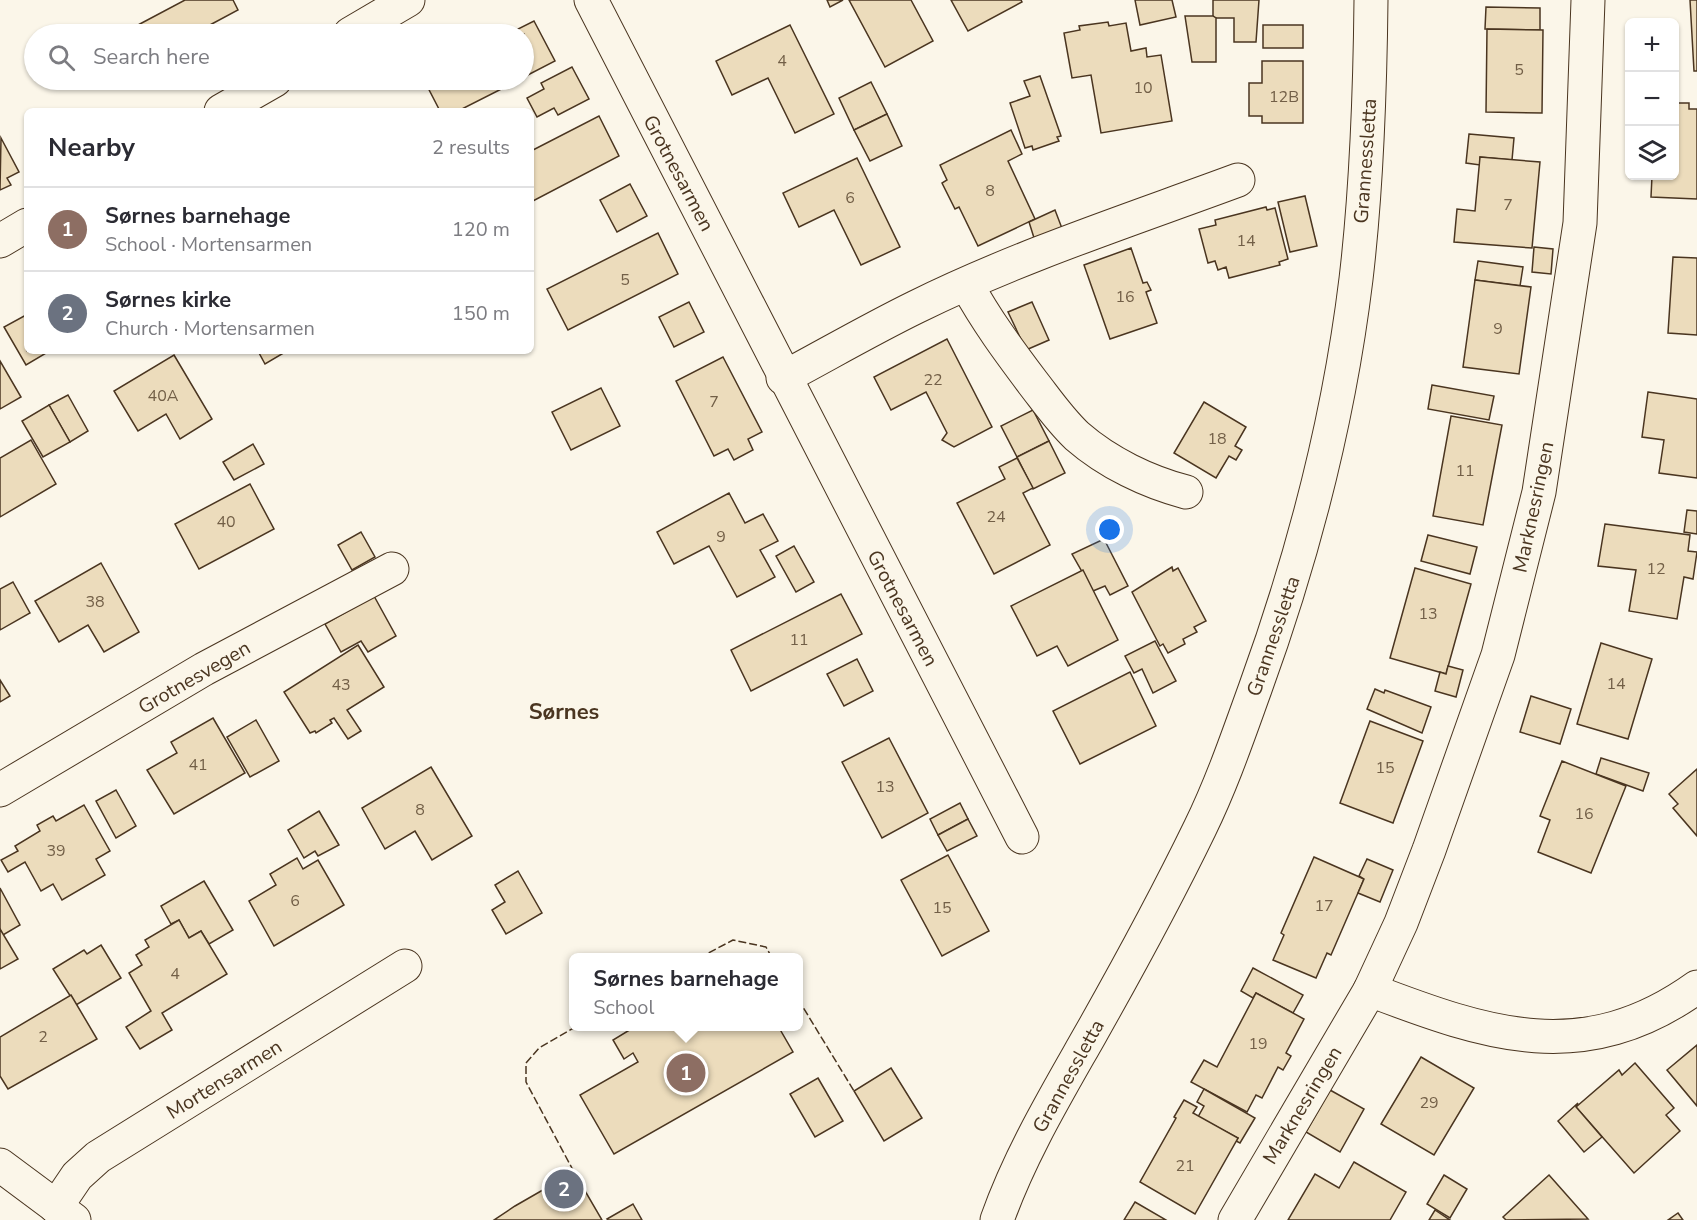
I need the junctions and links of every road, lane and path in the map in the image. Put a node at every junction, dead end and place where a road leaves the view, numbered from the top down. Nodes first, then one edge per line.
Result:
1 (408, 0) edge
2 (591, 0) edge
3 (1371, 0) edge
4 (1588, 0) edge
5 (367, 24) edge
6 (258, 90) edge
7 (226, 108) edge
8 (1238, 180) dead end
9 (24, 227) edge
10 (0, 241) edge
11 (967, 285) junction
12 (783, 378) junction
13 (1186, 492) dead end
14 (392, 569) dead end
15 (0, 790) edge
16 (1023, 837) dead end
17 (405, 966) dead end
18 (1697, 987) edge
19 (1370, 990) junction
20 (0, 1165) edge
21 (65, 1214) edge
22 (997, 1220) edge
23 (1235, 1220) edge

1 - 5 street
2 - 12 street, Grotnesarmen
3 - 22 street, Grannessletta
4 - 19 street, Marknesringen
6 - 7 street
8 - 11 street
9 - 10 street
11 - 12 street
11 - 13 street
12 - 16 street, Grotnesarmen
14 - 15 street, Grotnesvegen
17 - 21 street, Mortensarmen
18 - 19 street
19 - 23 street, Marknesringen
20 - 21 street

